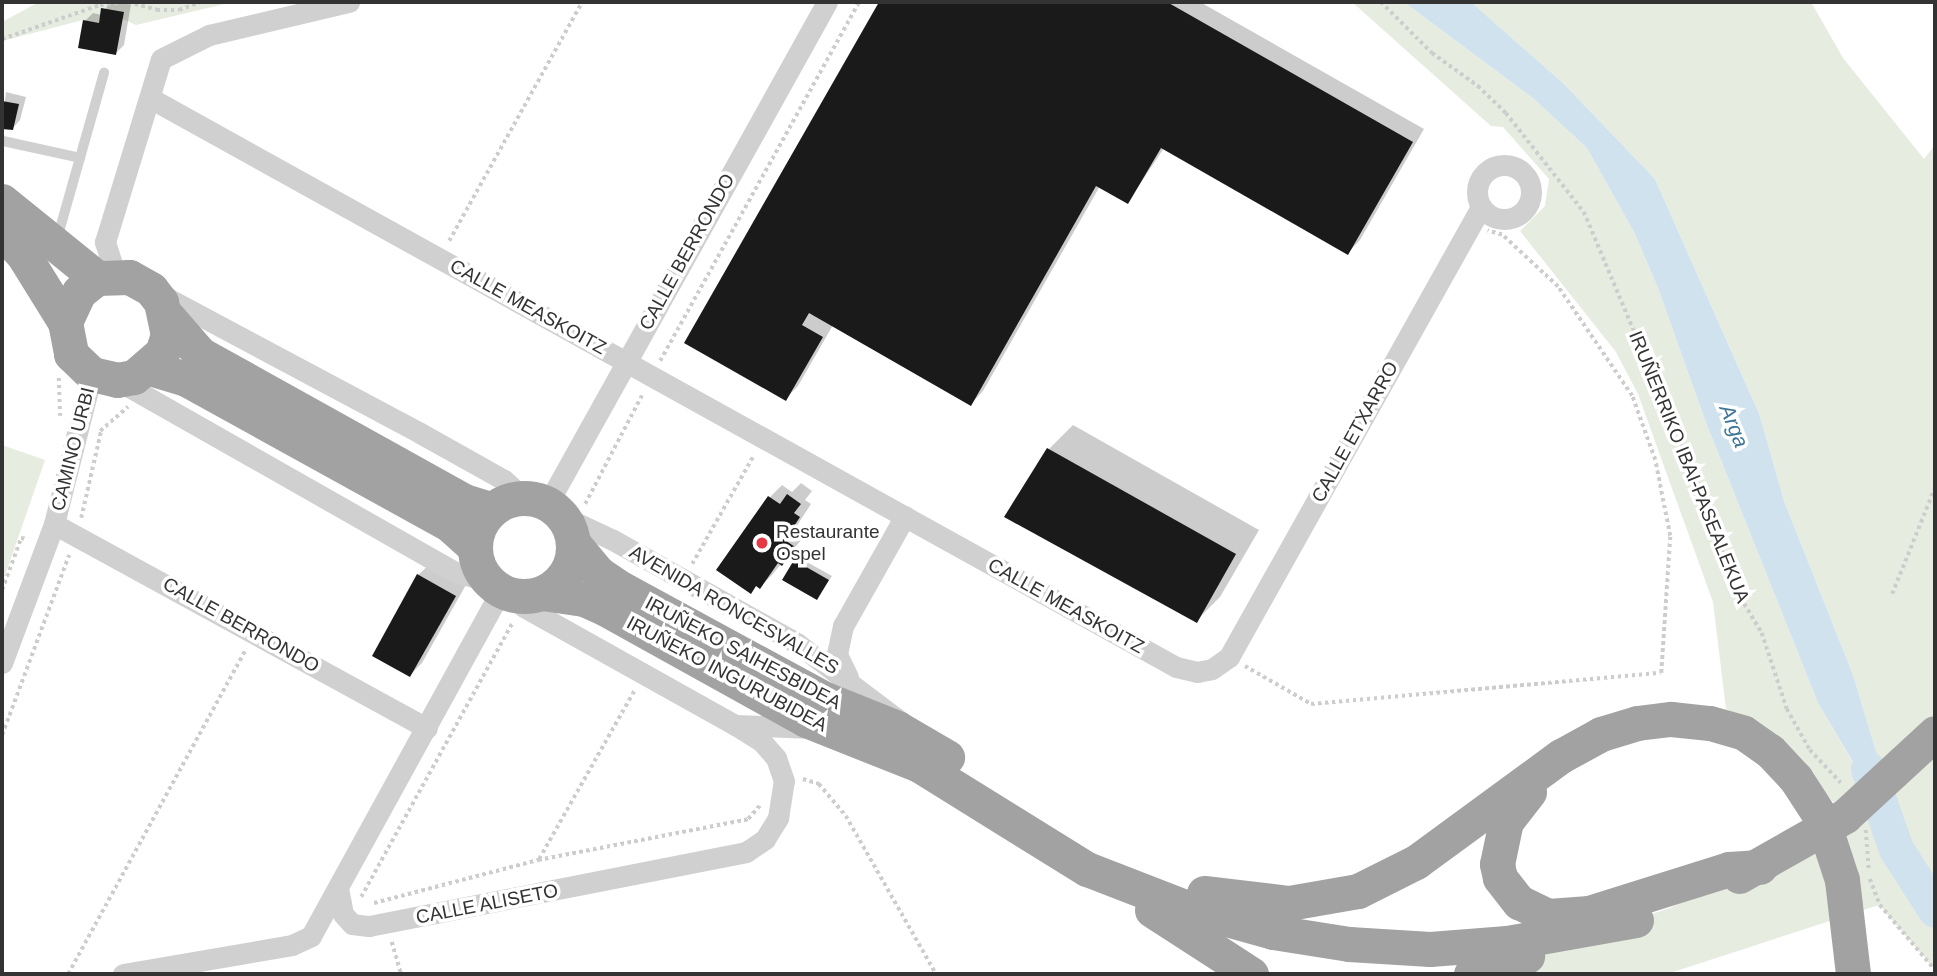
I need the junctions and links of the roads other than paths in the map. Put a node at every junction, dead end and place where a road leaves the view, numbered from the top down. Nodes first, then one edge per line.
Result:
1 (349, 2) edge
2 (827, 2) edge
3 (104, 73) dead end
4 (150, 98) junction
5 (3, 141) edge
6 (80, 158) junction
7 (2, 201) edge
8 (1481, 206) dead end
9 (2, 232) edge
10 (55, 246) junction
11 (107, 277) junction
12 (159, 303) junction
13 (65, 322) junction
14 (626, 361) junction
15 (150, 368) junction
16 (104, 377) junction
17 (491, 509) junction
18 (560, 514) junction
19 (905, 516) junction
20 (54, 524) junction
21 (472, 545) junction
22 (513, 596) junction
23 (1229, 657) joint
24 (2, 663) edge
25 (850, 679) junction
26 (735, 725) junction
27 (427, 728) junction
28 (827, 729) junction
29 (1935, 733) edge
30 (926, 745) junction
31 (1796, 779) junction
32 (1774, 859) junction
33 (1092, 862) junction
34 (338, 888) junction
35 (1636, 920) junction
36 (122, 974) edge
37 (1251, 974) edge
38 (1471, 974) edge
39 (1853, 974) edge

1 - 4 street
2 - 14 street, CALLE BERRONDO
3 - 6 lane
4 - 11 street
4 - 14 street, CALLE MEASKOITZ
5 - 6 lane
6 - 10 lane
7 - 10 highway
8 - 23 street, CALLE ETXARRO
9 - 13 highway
10 - 11 highway
11 - 12 highway
11 - 13 highway
12 - 15 highway
12 - 17 highway
12 - 18 street, AVENIDA RONCESVALLES
13 - 16 highway
14 - 18 street, CALLE BERRONDO
14 - 19 street, CALLE MEASKOITZ
15 - 16 highway
15 - 21 highway
16 - 20 street, CAMINO URBI
16 - 22 street
17 - 18 highway
17 - 21 highway
18 - 22 highway
18 - 25 street, AVENIDA RONCESVALLES
18 - 30 highway, IRUÑEKO SAIHESBIDEA
19 - 23 street, CALLE MEASKOITZ
19 - 25 street
20 - 24 street, CAMINO URBI
20 - 27 street, CALLE BERRONDO
21 - 22 highway
22 - 26 street
22 - 27 street
22 - 28 highway, IRUÑEKO INGURUBIDEA
25 - 30 street, AVENIDA RONCESVALLES
26 - 28 street
26 - 34 street, CALLE ALISETO
27 - 34 street
28 - 33 highway, IRUÑEKO INGURUBIDEA
29 - 32 highway
30 - 33 highway, IRUÑEKO INGURUBIDEA
31 - 32 highway
31 - 33 highway
31 - 39 highway
32 - 35 highway
33 - 35 highway, IRUÑEKO INGURUBIDEA
33 - 37 highway
34 - 36 street
35 - 38 highway

